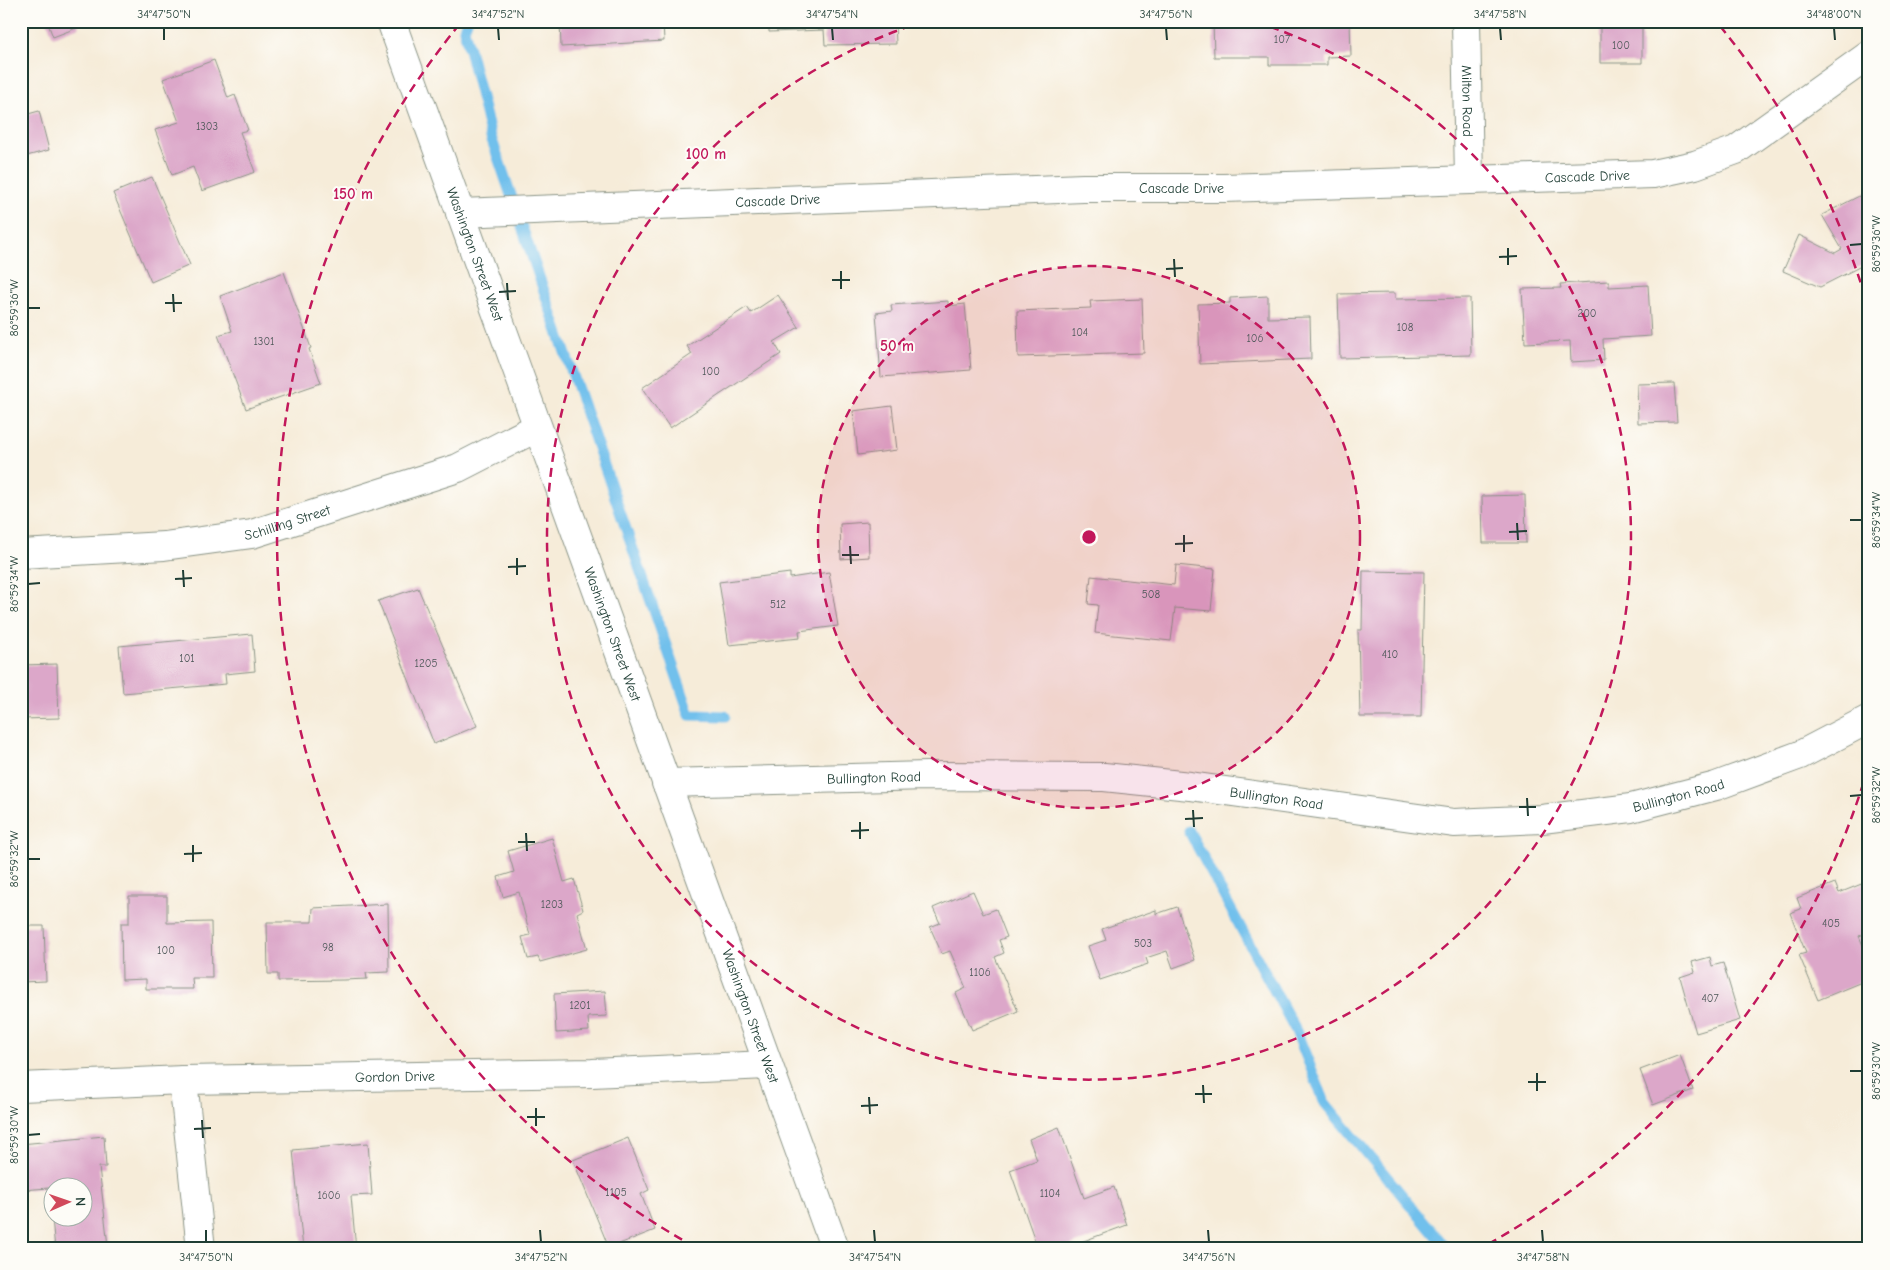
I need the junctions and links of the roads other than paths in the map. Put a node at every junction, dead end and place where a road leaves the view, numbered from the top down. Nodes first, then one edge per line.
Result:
1 (391, 21) edge
2 (1466, 21) edge
3 (1869, 54) edge
4 (1469, 180) junction
5 (460, 214) junction
6 (536, 428) junction
7 (21, 554) edge
8 (1869, 719) edge
9 (666, 783) junction
10 (767, 1065) junction
11 (183, 1080) junction
12 (21, 1087) edge
13 (201, 1249) edge
14 (835, 1249) edge

1 - 5 street, Washington Street West
2 - 4 street, Milton Road
3 - 4 street, Cascade Drive
4 - 5 street, Cascade Drive
5 - 6 street, Washington Street West
6 - 7 street, Schilling Street
6 - 9 street, Washington Street West
8 - 9 street, Bullington Road
9 - 10 street, Washington Street West
10 - 11 street, Gordon Drive
10 - 14 street, Washington Street West
11 - 12 street, Gordon Drive
11 - 13 street

